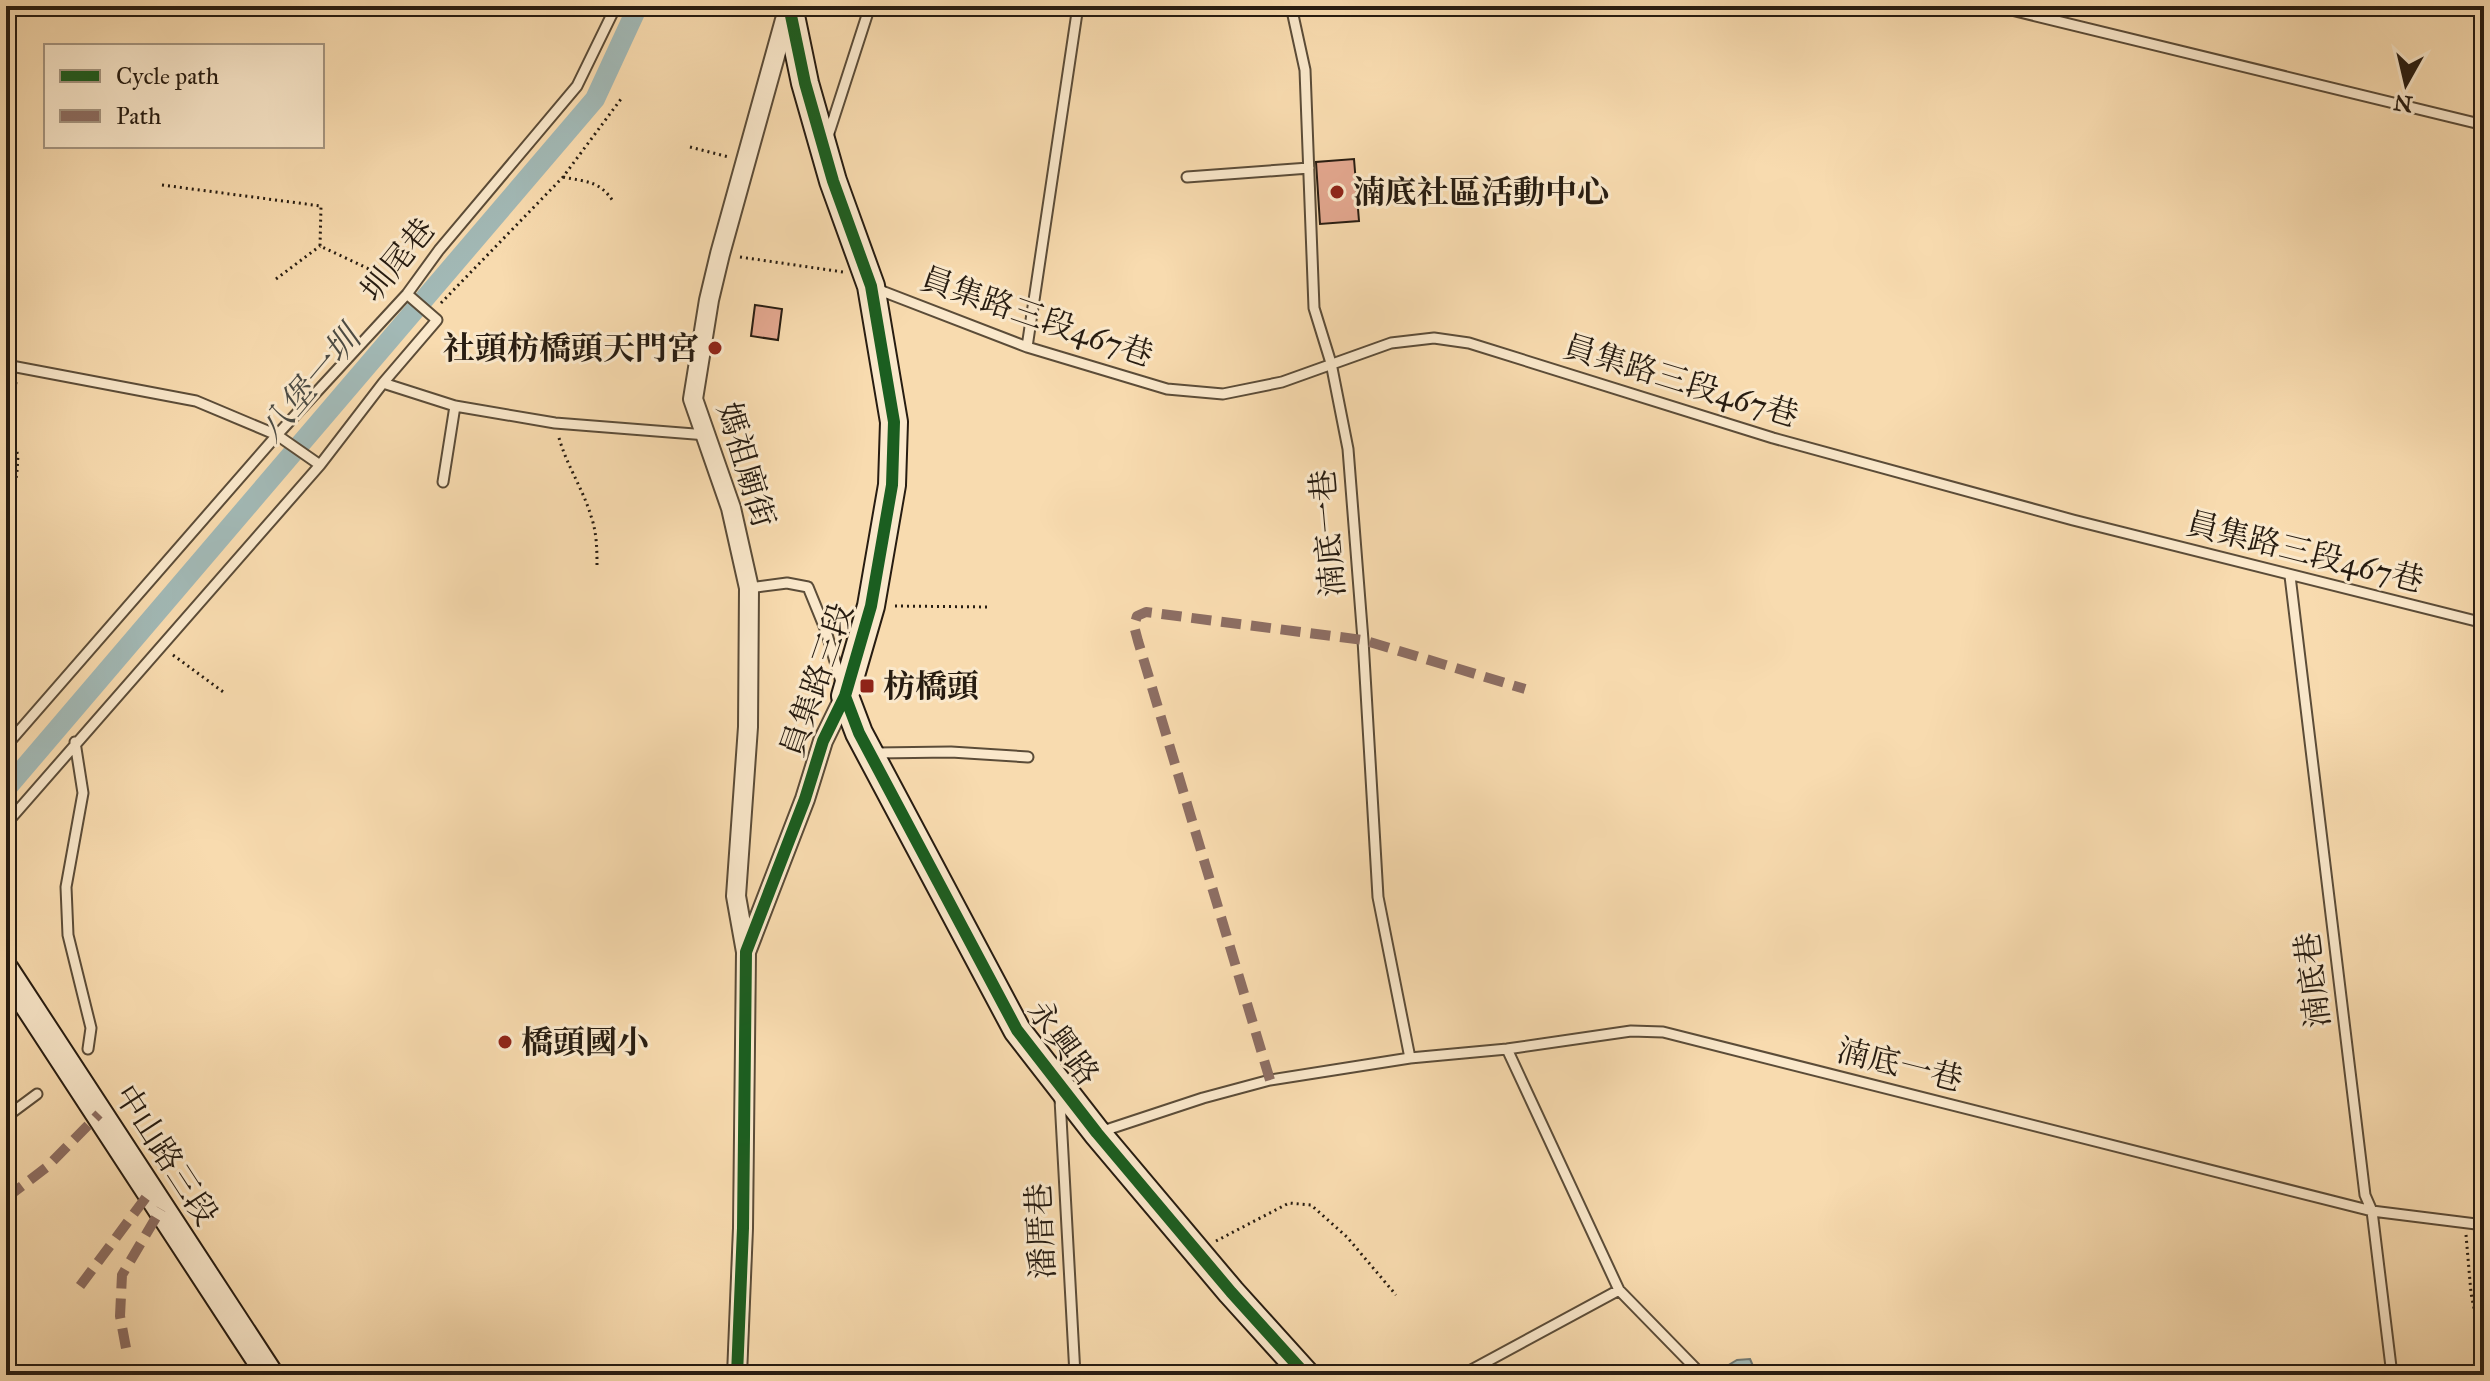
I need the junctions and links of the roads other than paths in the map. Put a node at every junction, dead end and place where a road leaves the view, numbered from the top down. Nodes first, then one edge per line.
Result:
1 (616, 6) edge
2 (788, 6) edge
3 (870, 6) edge
4 (1078, 6) edge
5 (1291, 6) edge
6 (1995, 6) edge
7 (2484, 125) edge
8 (824, 148) junction
9 (1309, 168) junction
10 (1187, 177) dead end
11 (871, 286) junction
12 (407, 294) junction
13 (1027, 347) junction
14 (1331, 363) junction
15 (6, 365) edge
16 (383, 383) junction
17 (455, 406) junction
18 (277, 435) junction
19 (707, 435) junction
20 (320, 465) junction
21 (443, 482) dead end
22 (2290, 576) junction
23 (749, 588) junction
24 (2484, 623) edge
25 (845, 696) junction
26 (75, 742) junction
27 (6, 746) edge
28 (869, 753) junction
29 (1028, 757) dead end
30 (6, 824) edge
31 (746, 952) junction
32 (6, 971) edge
33 (88, 1049) dead end
34 (1507, 1049) junction
35 (1410, 1058) junction
36 (1060, 1085) junction
37 (37, 1094) dead end
38 (6, 1117) edge
39 (1097, 1133) junction
40 (2372, 1211) junction
41 (2484, 1225) edge
42 (1619, 1290) junction
43 (270, 1375) edge
44 (737, 1375) edge
45 (1075, 1375) edge
46 (1306, 1375) edge
47 (1462, 1375) edge
48 (1702, 1375) edge
49 (2392, 1375) edge

1 - 12 lane, 圳尾巷
2 - 8 street, 員集路三段
2 - 19 street, 媽祖廟街
3 - 8 lane
4 - 13 lane
5 - 9 lane, 湳底一巷
6 - 7 lane
8 - 11 street, 員集路三段
9 - 10 lane
9 - 14 lane, 湳底一巷
11 - 13 lane, 員集路三段467巷
11 - 25 street, 員集路三段
12 - 16 lane
12 - 18 lane, 圳尾巷
13 - 14 lane, 員集路三段467巷
14 - 22 lane, 員集路三段467巷
14 - 35 lane, 湳底一巷
15 - 18 lane
16 - 17 lane
16 - 20 lane
17 - 19 lane
17 - 21 lane
18 - 20 lane
18 - 27 lane, 圳尾巷
19 - 23 street, 媽祖廟街
20 - 26 lane
22 - 24 lane, 員集路三段467巷
22 - 40 lane, 湳底巷
23 - 25 lane
23 - 31 street, 媽祖廟街
25 - 28 street, 永興路
25 - 31 street, 員集路三段
26 - 30 lane
26 - 33 lane
28 - 29 lane
28 - 36 street, 永興路
31 - 44 street, 員集路三段
32 - 43 street, 中山路三段
34 - 35 lane, 湳底一巷
34 - 40 lane, 湳底一巷
34 - 42 lane
35 - 39 lane, 湳底一巷
36 - 39 street, 永興路
36 - 45 lane, 潘厝巷
37 - 38 lane
39 - 46 street, 永興路
40 - 41 lane, 湳底一巷
40 - 49 lane, 湳底巷
42 - 47 lane
42 - 48 lane

